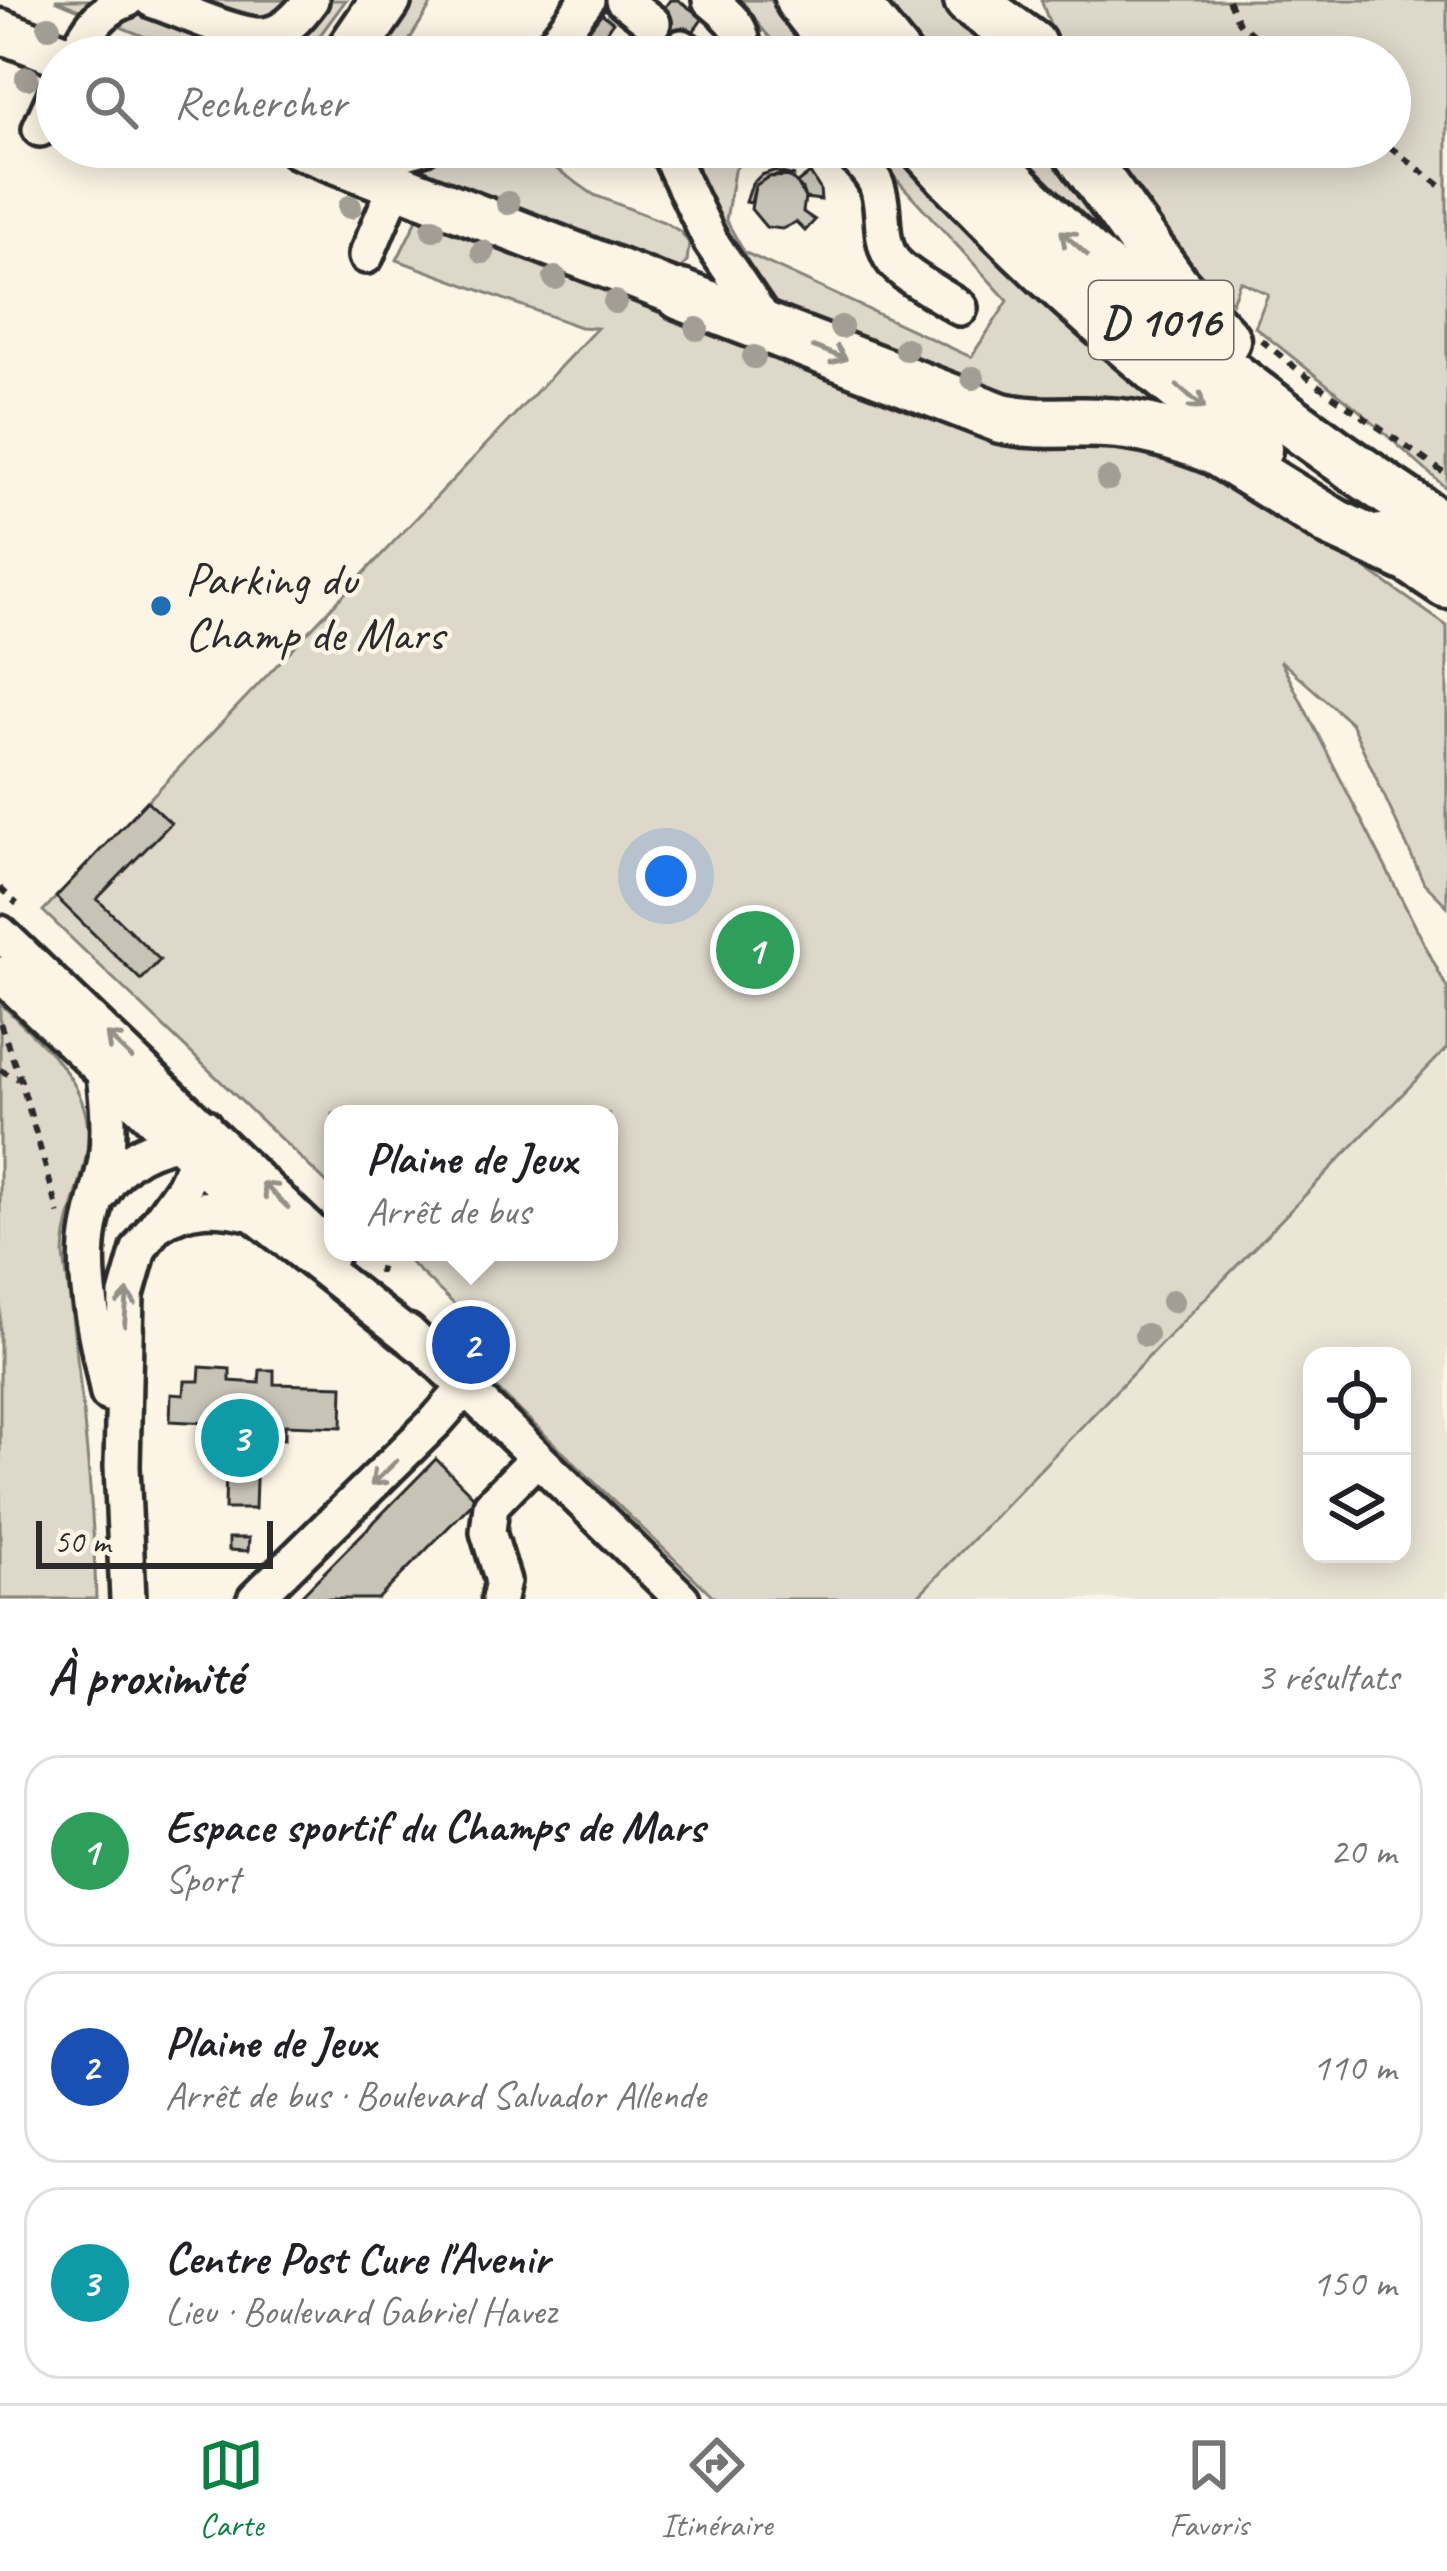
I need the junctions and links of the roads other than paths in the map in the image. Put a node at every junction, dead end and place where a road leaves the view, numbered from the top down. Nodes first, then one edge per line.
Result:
1 (127, 0) edge
2 (152, 0) edge
3 (311, 0) edge
4 (386, 0) edge
5 (587, 0) edge
6 (623, 0) edge
7 (710, 0) edge
8 (800, 0) edge
9 (851, 0) edge
10 (969, 0) edge
11 (1014, 0) edge
12 (653, 23) dead end
13 (0, 31) edge
14 (84, 36) edge
15 (361, 36) edge
16 (560, 36) edge
17 (742, 36) edge
18 (828, 36) edge
19 (880, 36) edge
20 (1015, 36) edge
21 (1028, 36) edge
22 (36, 44) edge
23 (353, 168) edge
24 (675, 168) edge
25 (865, 168) edge
26 (943, 168) edge
27 (997, 168) edge
28 (1090, 168) edge
29 (396, 185) junction
30 (710, 242) junction
31 (367, 256) dead end
32 (681, 295) junction
33 (960, 308) dead end
34 (771, 330) junction
35 (1363, 472) junction
36 (1434, 557) edge
37 (0, 933) edge
38 (0, 974) edge
39 (104, 1075) junction
40 (198, 1141) junction
41 (253, 1214) junction
42 (91, 1222) junction
43 (150, 1232) junction
44 (324, 1245) edge
45 (341, 1261) edge
46 (421, 1346) junction
47 (464, 1388) junction
48 (536, 1458) junction
49 (122, 1466) junction
50 (128, 1599) edge
51 (255, 1599) edge
52 (500, 1599) edge
53 (682, 1599) edge

1 - 14 street
2 - 3 street
4 - 15 highway
5 - 16 street
6 - 12 street
7 - 17 street
8 - 18 highway
9 - 19 highway
10 - 20 highway
11 - 21 highway
13 - 22 main road
23 - 29 main road
24 - 30 street
25 - 33 street
26 -> 36 highway, D 1016
35 -> 27 highway, D 1016
28 - 35 highway
29 - 31 street
29 - 32 main road
30 - 32 street
30 - 34 street
32 - 34 highway
34 -> 36 highway
35 - 36 highway, D 1016
40 -> 37 street
38 - 39 street
39 - 40 street
39 - 42 street
40 - 41 street
40 - 42 street
40 - 43 street
44 -> 40 street
41 - 43 street
41 - 46 street
42 - 49 street
49 -> 43 street
45 - 46 street
46 - 47 street
47 - 48 street
47 -> 51 street
48 - 52 street
48 - 53 street
49 - 50 street

